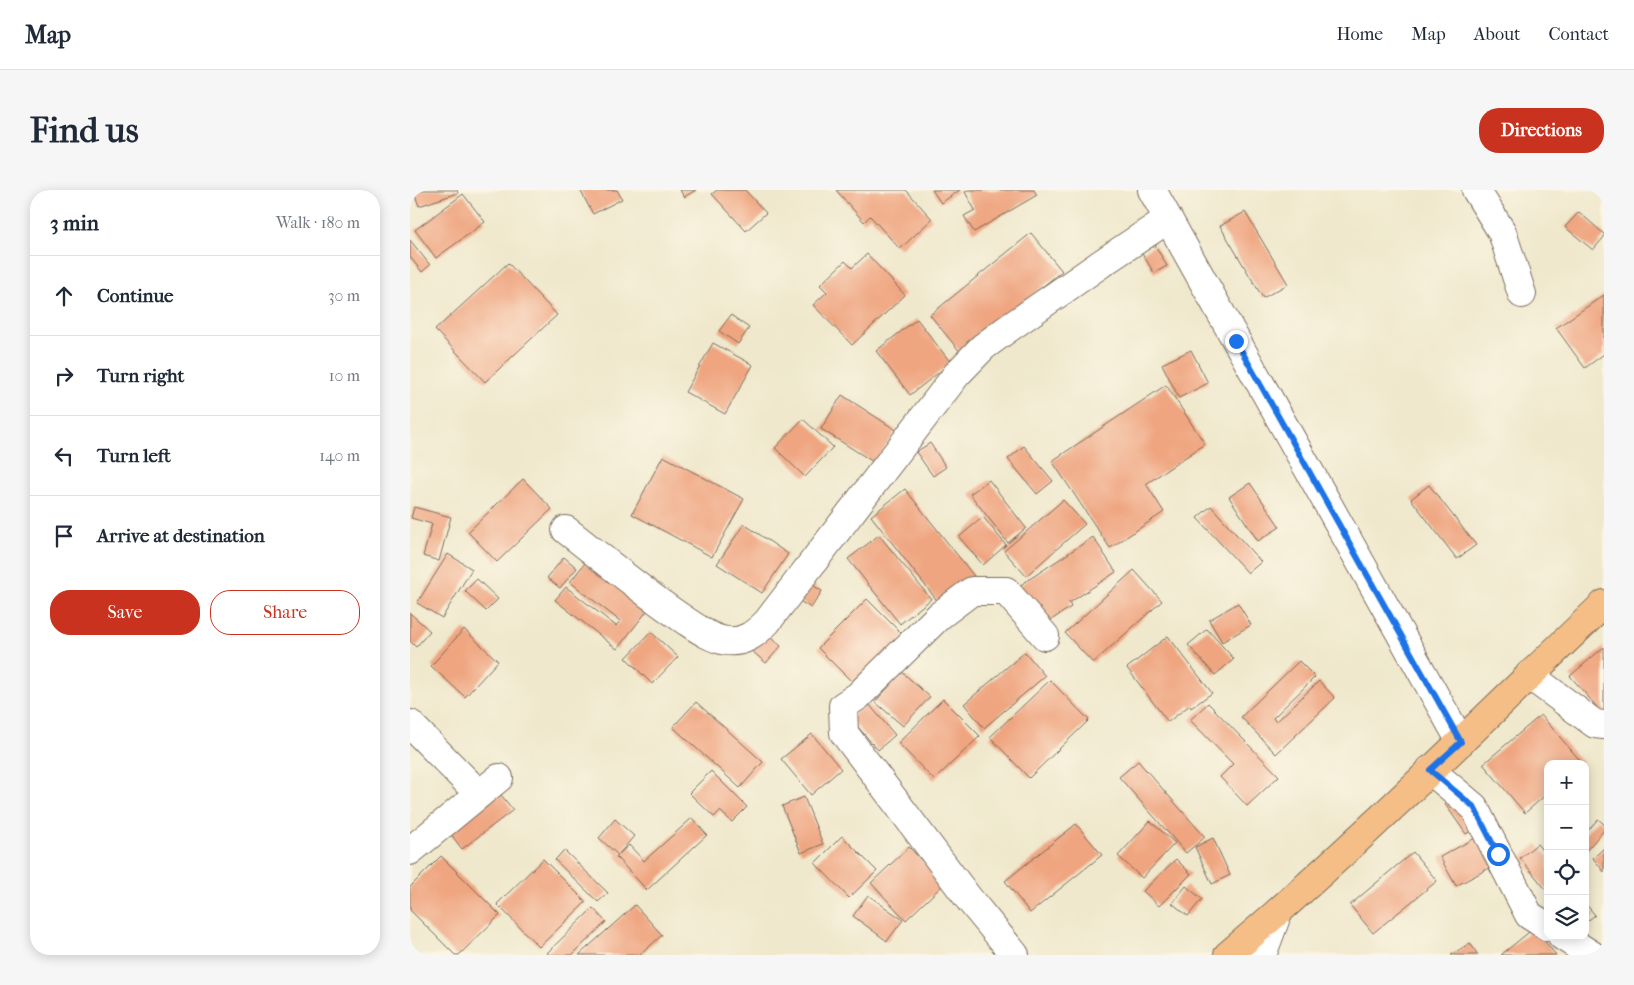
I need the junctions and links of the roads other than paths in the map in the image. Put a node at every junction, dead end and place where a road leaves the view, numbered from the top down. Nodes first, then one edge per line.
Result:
1 (1152, 190) edge
2 (1476, 190) edge
3 (1168, 219) junction
4 (1522, 294) dead end
5 (566, 530) dead end
6 (1604, 604) edge
7 (1045, 636) dead end
8 (1529, 675) junction
9 (410, 724) edge
10 (1604, 725) edge
11 (1461, 742) junction
12 (1430, 770) junction
13 (410, 851) edge
14 (1278, 912) junction
15 (1544, 924) edge
16 (1568, 940) edge
17 (1015, 955) edge
18 (1228, 955) edge
19 (1262, 955) edge
20 (1592, 955) edge

1 - 3 street
2 - 4 street
3 - 5 street
3 - 11 street
6 - 8 main road
7 - 17 street
8 - 10 street
8 - 11 main road
9 - 13 street
11 - 12 main road
12 - 14 main road
12 - 15 street
14 - 18 main road
14 - 19 street
16 - 20 street

